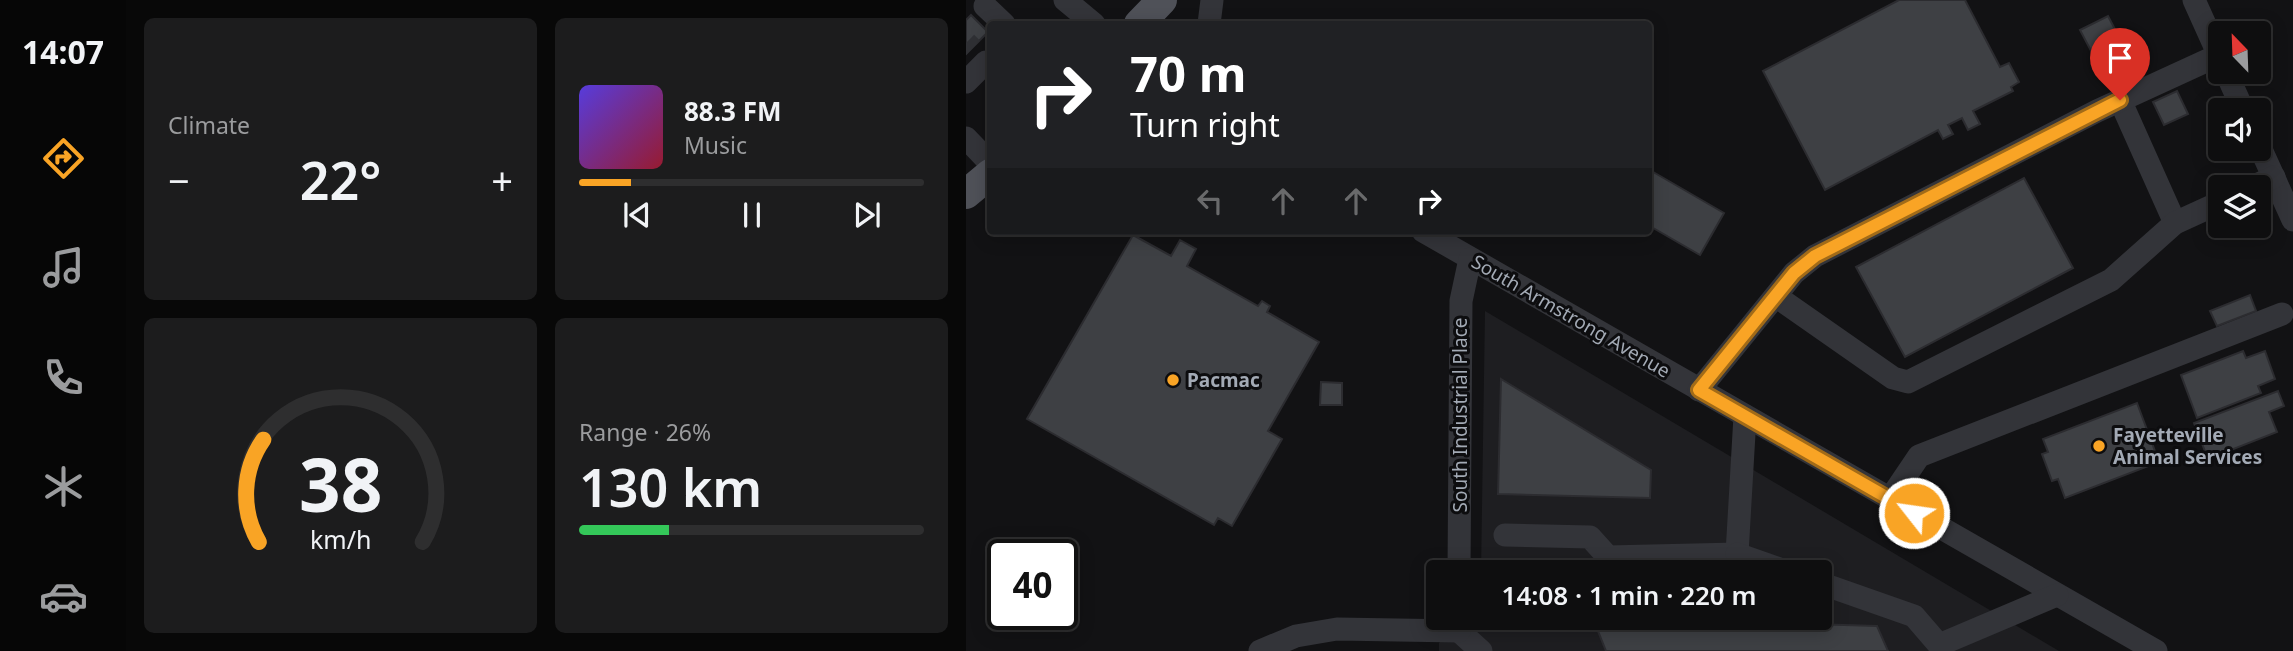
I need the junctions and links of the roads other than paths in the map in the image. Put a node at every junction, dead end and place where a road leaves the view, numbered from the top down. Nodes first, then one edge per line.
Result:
1 (1065, 0) edge
2 (1162, 0) edge
3 (1212, 0) edge
4 (2194, 0) edge
5 (985, 2) edge
6 (1001, 21) edge
7 (1090, 21) edge
8 (1142, 21) edge
9 (1209, 21) edge
10 (2208, 31) edge
11 (985, 59) edge
12 (2208, 67) edge
13 (966, 82) edge
14 (2120, 100) junction
15 (966, 138) edge
16 (987, 160) edge
17 (2266, 161) edge
18 (987, 176) edge
19 (2274, 177) junction
20 (2271, 178) edge
21 (966, 194) edge
22 (2208, 208) edge
23 (2293, 220) edge
24 (2175, 223) junction
25 (1430, 235) edge
26 (1470, 259) junction
27 (1777, 297) junction
28 (2282, 314) dead end
29 (1699, 390) junction
30 (1745, 416) junction
31 (1890, 499) junction
32 (1505, 535) dead end
33 (1737, 554) junction
34 (1459, 560) edge
35 (1754, 560) edge
36 (1832, 587) edge
37 (2057, 595) junction
38 (1426, 626) edge
39 (1463, 630) edge
40 (1260, 651) edge
41 (1481, 651) edge
42 (2156, 651) edge

1 - 7 street
2 - 8 main road
3 - 9 street
4 - 10 street
5 - 6 street
11 - 13 street
12 - 14 street
14 - 24 street
14 - 27 street
15 - 16 street
17 - 19 street
18 - 21 main road
19 - 20 street
19 - 23 street
22 - 24 street
24 - 27 street
25 - 26 street, South Armstrong Avenue
26 - 29 street, South Armstrong Avenue
26 - 34 street, South Industrial Place
27 - 29 street
28 - 31 street
29 - 30 street, South Armstrong Avenue
30 - 31 street, South Armstrong Avenue
30 - 33 street
31 - 37 street, South Armstrong Avenue
32 - 33 street
33 - 35 street
36 - 37 street
37 - 42 street, South Armstrong Avenue
38 - 40 street
39 - 41 street

